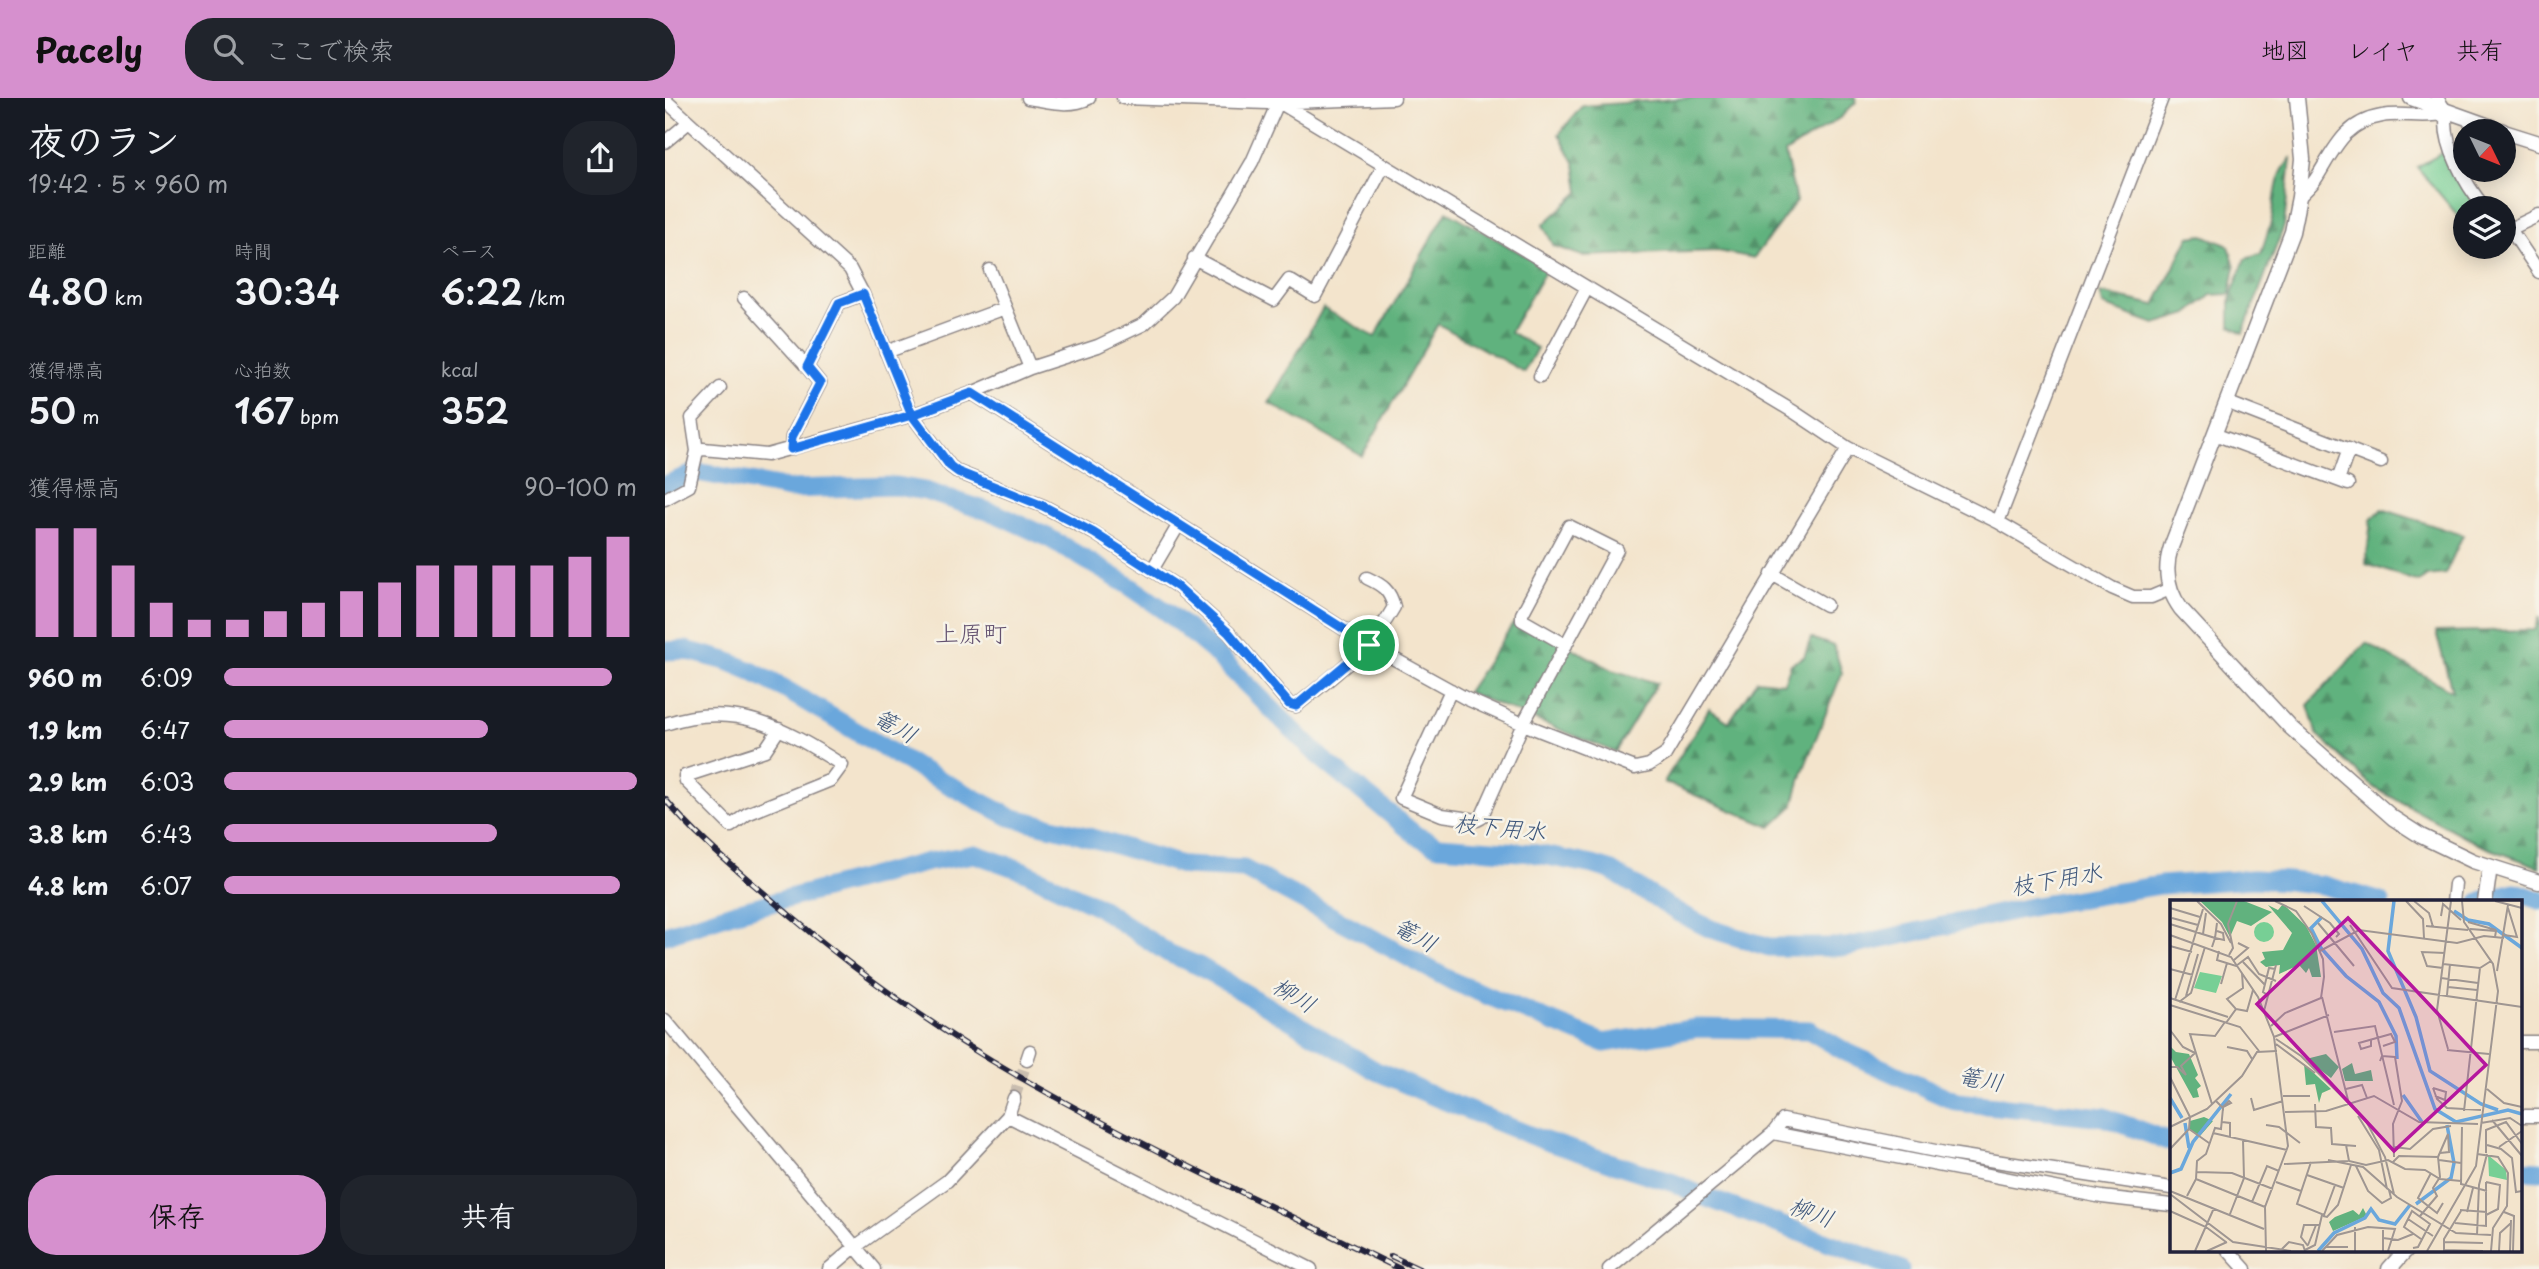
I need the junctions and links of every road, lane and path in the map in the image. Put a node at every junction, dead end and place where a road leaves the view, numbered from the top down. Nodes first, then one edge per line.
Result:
1 (1028, 98) edge
2 (1089, 98) edge
3 (1123, 98) edge
4 (1394, 98) edge
5 (2162, 98) edge
6 (2297, 98) edge
7 (2411, 98) edge
8 (2437, 98) edge
9 (665, 100) edge
10 (1280, 100) edge
11 (2447, 113) junction
12 (2466, 119) edge
13 (689, 122) junction
14 (2517, 135) edge
15 (665, 142) edge
16 (2539, 143) edge
17 (1384, 165) junction
18 (2478, 196) edge
19 (2299, 197) junction
20 (2539, 215) edge
21 (2516, 224) edge
22 (2516, 240) edge
23 (1195, 258) junction
24 (990, 270) dead end
25 (2539, 272) edge
26 (1587, 288) junction
27 (863, 294) junction
28 (744, 298) dead end
29 (1005, 308) junction
30 (886, 352) junction
31 (807, 367) junction
32 (1030, 368) junction
33 (1540, 376) dead end
34 (720, 388) dead end
35 (972, 393) junction
36 (2226, 402) junction
37 (912, 415) junction
38 (2214, 434) junction
39 (1848, 448) junction
40 (791, 449) junction
41 (2349, 449) junction
42 (695, 455) junction
43 (2381, 462) dead end
44 (665, 499) edge
45 (1998, 522) junction
46 (1178, 526) junction
47 (1152, 570) junction
48 (1772, 574) junction
49 (1367, 578) dead end
50 (2169, 589) junction
51 (1826, 605) dead end
52 (1369, 645) junction
53 (1566, 645) junction
54 (1451, 690) junction
55 (665, 724) edge
56 (1523, 724) junction
57 (779, 729) junction
58 (2490, 867) junction
59 (2539, 882) edge
60 (2455, 884) dead end
61 (2453, 900) edge
62 (2485, 900) edge
63 (665, 1020) edge
64 (2521, 1042) edge
65 (2539, 1042) edge
66 (1014, 1097) tunnel mouth
67 (1008, 1115) junction
68 (2521, 1116) edge
69 (2539, 1116) edge
70 (1773, 1133) junction
71 (2170, 1188) edge
72 (2170, 1205) edge
73 (855, 1247) junction
74 (2230, 1252) edge
75 (2404, 1252) edge
76 (829, 1269) edge
77 (874, 1269) edge
78 (1311, 1269) edge
79 (1609, 1269) edge
80 (2245, 1269) edge
81 (2389, 1269) edge

1 - 2 street
3 - 10 street
4 - 10 street
5 - 45 street
6 - 19 street
7 - 11 street
8 - 11 street
9 - 13 street
10 - 17 street
10 - 23 street
11 - 12 street
11 - 18 street
11 - 19 street
13 - 15 street
13 - 27 street
14 - 16 street
17 - 23 street
17 - 26 street
19 - 36 street
20 - 21 street
22 - 25 street
23 - 32 street
24 - 29 street
26 - 33 street
26 - 39 street
27 - 30 street
27 - 31 street
28 - 31 street
29 - 30 street
29 - 32 street
30 - 37 street
31 - 40 street
32 - 35 street
34 - 42 street
35 - 37 street
35 - 46 street
36 - 38 street
36 - 41 street
37 - 40 street
37 - 47 street
38 - 41 street
38 - 50 street
39 - 45 street
39 - 48 street
40 - 42 street
41 - 43 street
42 - 44 street
45 - 50 street
46 - 47 street
46 - 52 street
47 - 52 street
48 - 51 street
48 - 56 street
49 - 52 street
50 - 58 street
52 - 54 street
53 - 53 street
53 - 56 street
54 - 56 street
54 - 56 street
55 - 57 street
57 - 57 street
58 - 59 street
58 - 62 street
60 - 61 street
63 - 73 street
64 - 65 street
66 - 67 street
67 - 73 street
67 - 78 street
68 - 69 street
70 - 71 street
70 - 72 street
70 - 79 street
73 - 76 street
73 - 77 street
74 - 80 street
75 - 81 street

